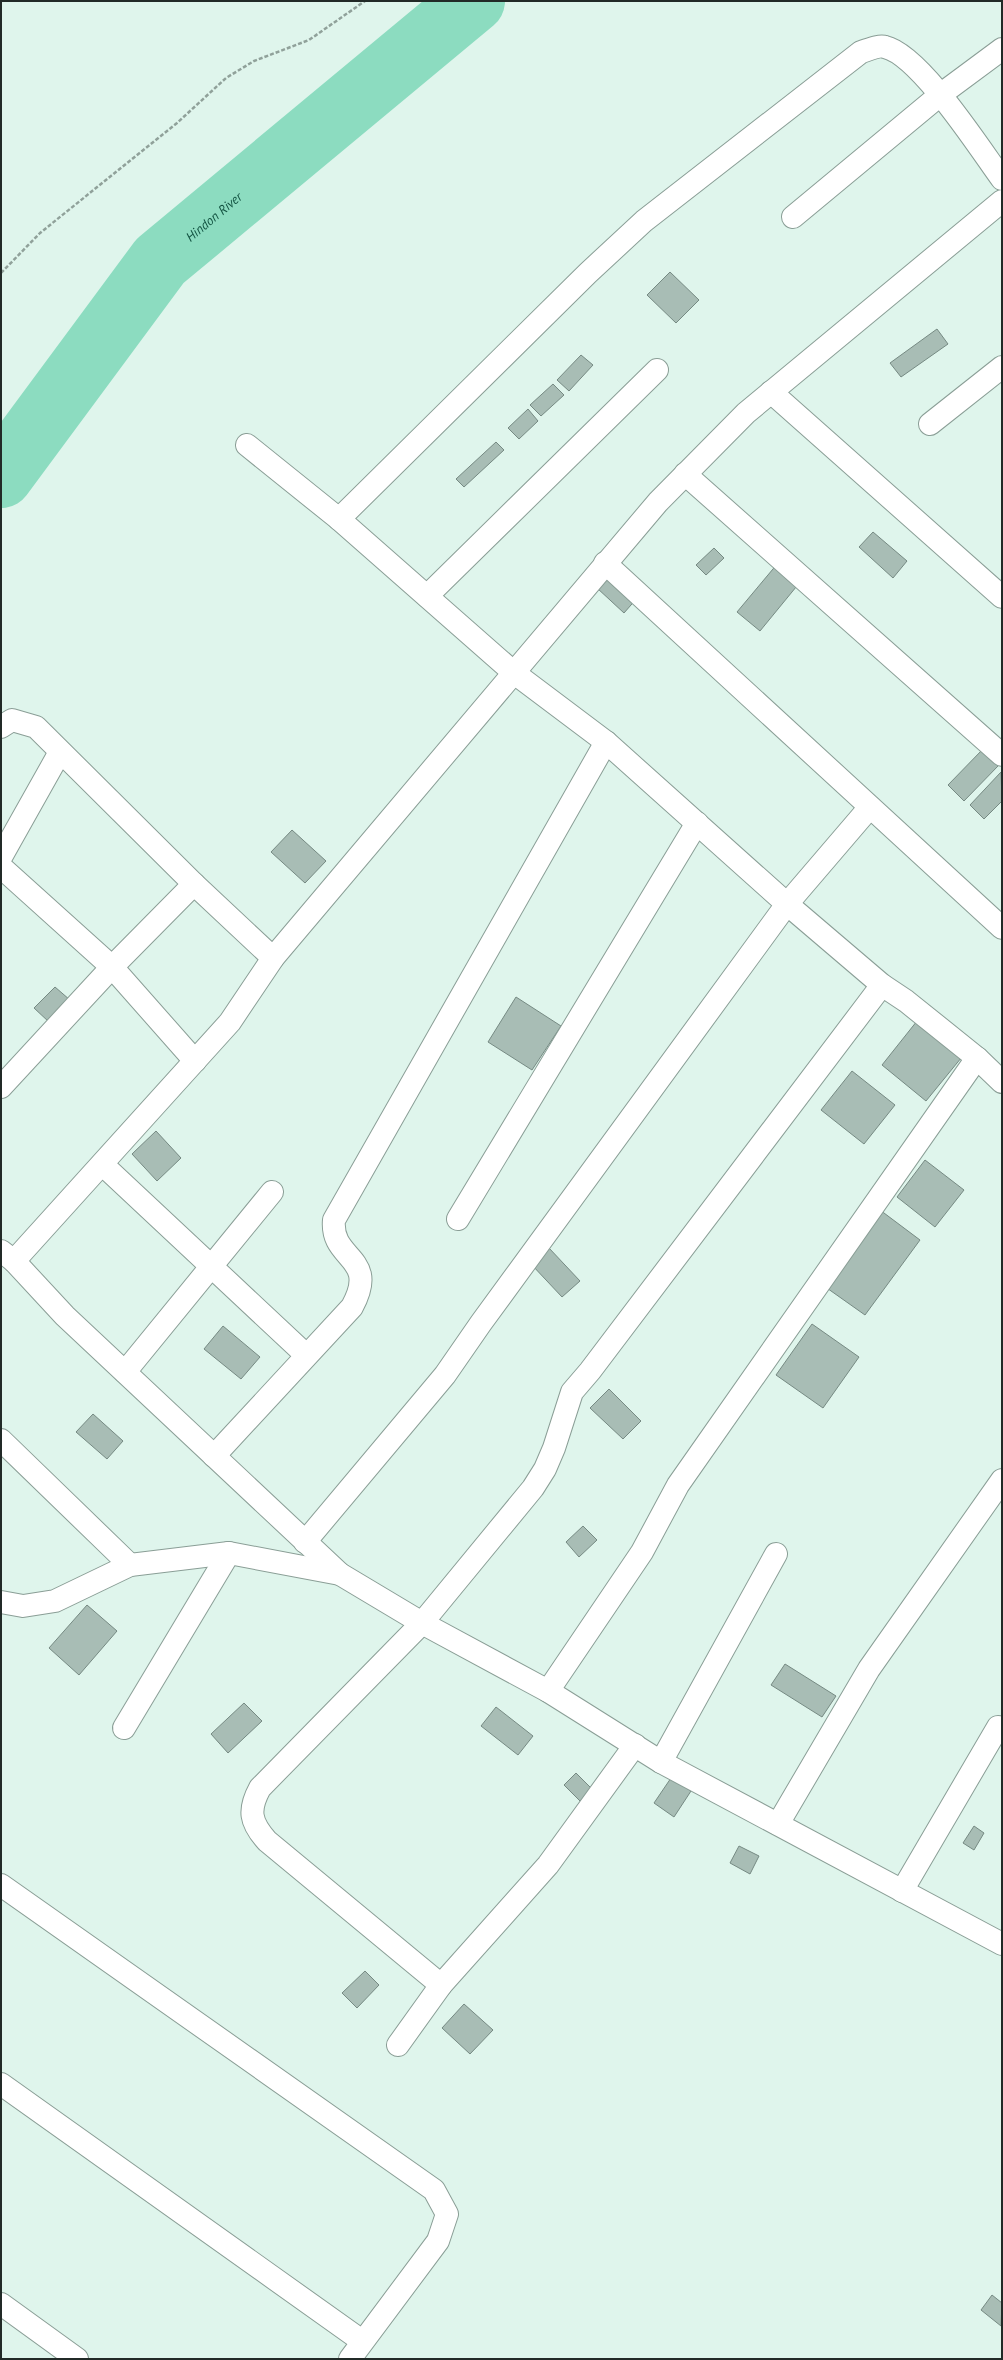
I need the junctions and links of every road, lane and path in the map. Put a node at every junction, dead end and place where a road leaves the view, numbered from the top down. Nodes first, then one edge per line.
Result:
1 (365, 1) edge
2 (1002, 49) edge
3 (940, 95) junction
4 (1002, 179) edge
5 (1002, 201) edge
6 (792, 217) dead end
7 (1, 273) edge
8 (1002, 367) edge
9 (657, 370) dead end
10 (771, 392) junction
11 (930, 424) dead end
12 (247, 445) dead end
13 (685, 474) junction
14 (339, 519) junction
15 (604, 563) junction
16 (427, 596) junction
17 (1002, 597) edge
18 (513, 672) junction
19 (1, 728) edge
20 (606, 742) junction
21 (60, 752) junction
22 (1002, 756) edge
23 (870, 807) junction
24 (697, 823) junction
25 (1, 857) edge
26 (1, 867) edge
27 (194, 884) junction
28 (787, 904) junction
29 (1002, 928) edge
30 (273, 958) junction
31 (112, 967) junction
32 (882, 985) junction
33 (977, 1058) junction
34 (195, 1061) junction
35 (1002, 1082) edge
36 (1, 1087) edge
37 (103, 1165) junction
38 (272, 1192) dead end
39 (458, 1219) dead end
40 (8, 1256) edge
41 (211, 1267) junction
42 (306, 1355) junction
43 (125, 1372) junction
44 (1, 1440) edge
45 (214, 1456) junction
46 (1002, 1480) edge
47 (305, 1542) junction
48 (229, 1554) junction
49 (776, 1554) dead end
50 (130, 1565) junction
51 (340, 1574) junction
52 (1, 1602) edge
53 (422, 1624) junction
54 (548, 1691) junction
55 (998, 1727) dead end
56 (124, 1728) dead end
57 (635, 1745) junction
58 (661, 1762) junction
59 (778, 1824) junction
60 (1, 1885) edge
61 (902, 1891) junction
62 (1002, 1944) edge
63 (441, 1985) junction
64 (398, 2045) dead end
65 (1, 2084) edge
66 (1, 2304) edge
67 (362, 2341) junction
68 (77, 2359) edge
69 (350, 2359) edge

1 - 7 path
2 - 3 street
3 - 4 street
3 - 6 street
3 - 14 street
5 - 10 street
8 - 11 street
9 - 16 street
10 - 13 street
10 - 17 street
12 - 14 street
13 - 15 street
13 - 22 street
14 - 16 street
15 - 18 street
15 - 23 street
16 - 18 street
18 - 20 street
18 - 30 street
19 - 21 street
20 - 24 street
20 - 42 street
21 - 25 street
21 - 27 street
23 - 28 street
23 - 29 street
24 - 28 street
24 - 39 street
26 - 31 street
27 - 30 street
27 - 31 street
28 - 32 street
28 - 47 street
30 - 34 street
31 - 34 street
31 - 36 street
32 - 33 street
32 - 53 street
33 - 35 street
33 - 54 street
34 - 37 street
37 - 40 street
37 - 41 street
38 - 41 street
40 - 43 street
41 - 42 street
41 - 43 street
42 - 45 street
43 - 45 street
44 - 50 street
45 - 47 street
46 - 59 street
47 - 51 street
48 - 50 street
48 - 51 street
48 - 56 street
49 - 58 street
50 - 52 street
51 - 53 street
53 - 54 street
53 - 63 street
54 - 57 street
55 - 61 street
57 - 58 street
57 - 63 street
58 - 59 street
59 - 61 street
60 - 67 street
61 - 62 street
63 - 64 street
65 - 67 street
66 - 68 street
67 - 69 street

